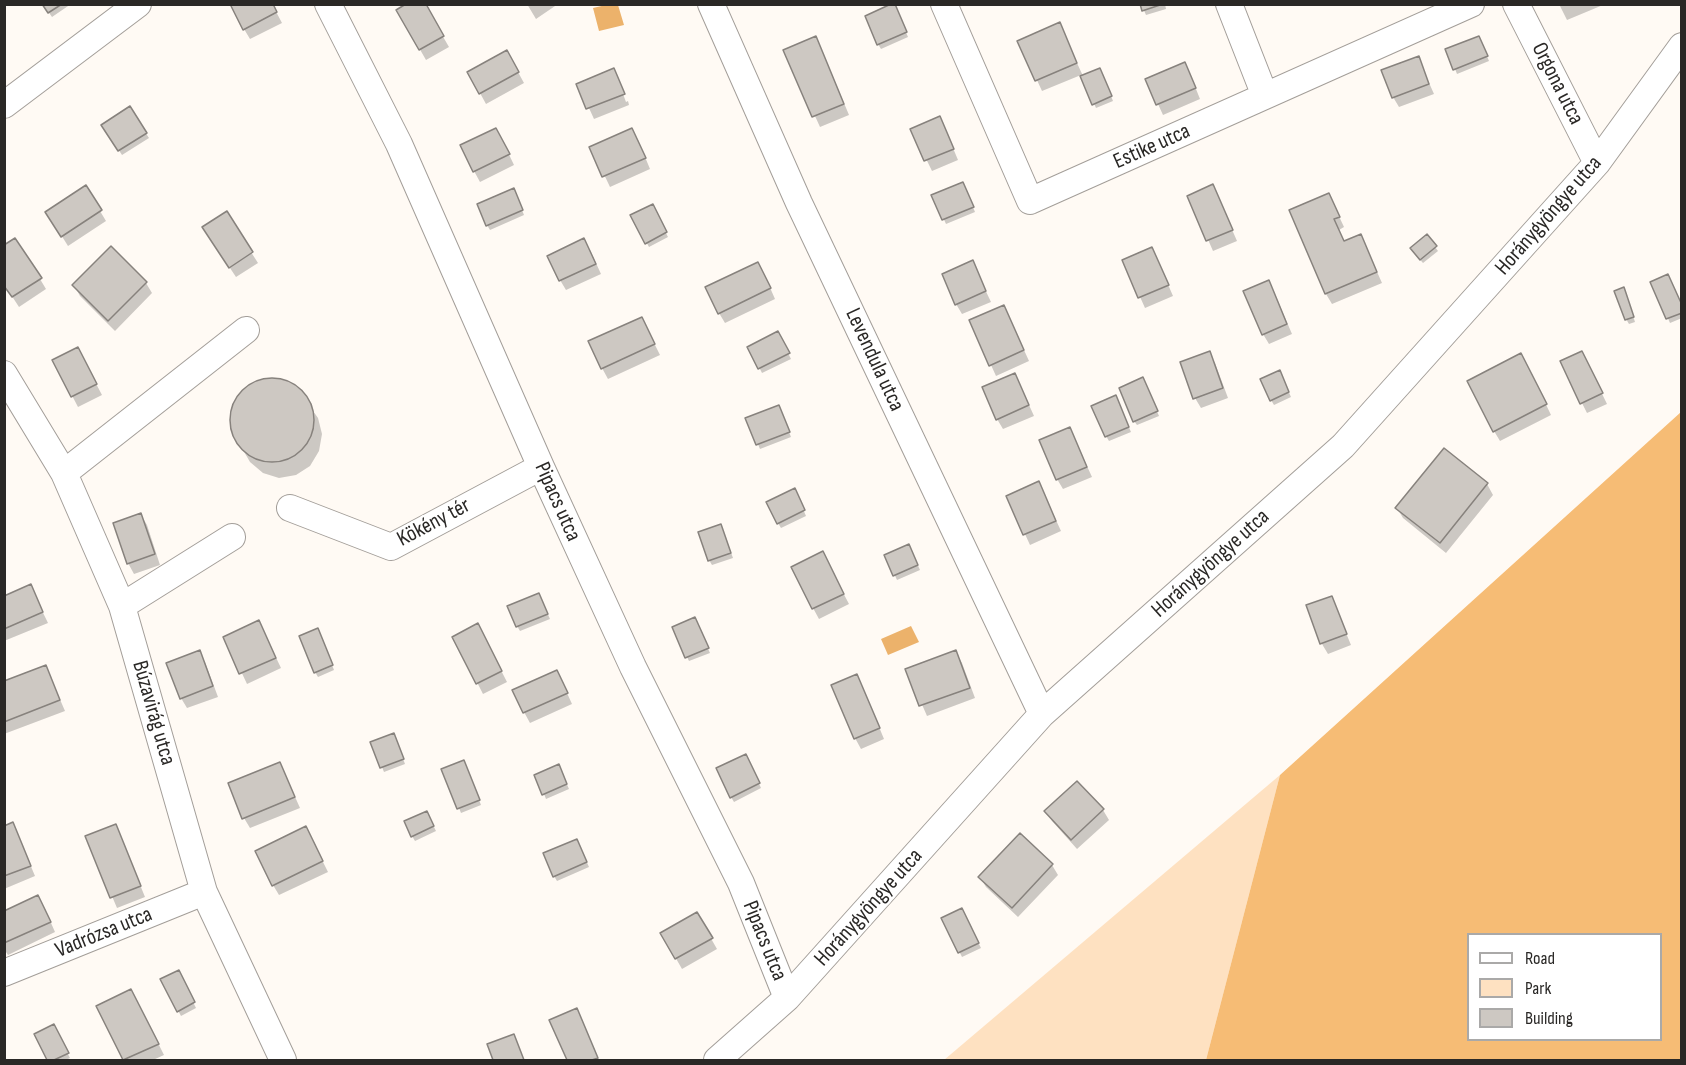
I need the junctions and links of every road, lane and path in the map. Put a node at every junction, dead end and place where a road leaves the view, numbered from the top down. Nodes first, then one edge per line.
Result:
1 (138, 4) edge
2 (328, 4) edge
3 (711, 4) edge
4 (944, 4) edge
5 (1229, 4) edge
6 (1471, 4) edge
7 (1516, 4) edge
8 (1682, 46) edge
9 (1265, 96) junction
10 (4, 105) edge
11 (1597, 163) junction
12 (246, 330) dead end
13 (4, 374) edge
14 (541, 467) junction
15 (64, 473) junction
16 (290, 508) dead end
17 (232, 537) dead end
18 (122, 606) junction
19 (1042, 714) junction
20 (204, 892) junction
21 (4, 973) edge
22 (787, 998) junction
23 (284, 1060) edge
24 (717, 1060) edge

1 - 10 street
2 - 14 street, Pipacs utca
3 - 19 street, Levendula utca
4 - 9 street, Estike utca
5 - 9 street
6 - 9 street, Estike utca
7 - 11 street, Orgona utca
8 - 11 street, Horánygyöngye utca
11 - 19 street, Horánygyöngye utca
12 - 15 street
13 - 15 street, Búzavirág utca
14 - 16 street, Kökény tér
14 - 22 street, Pipacs utca
15 - 18 street, Búzavirág utca
17 - 18 street
18 - 20 street, Búzavirág utca
19 - 22 street, Horánygyöngye utca
20 - 21 street, Vadrózsa utca
20 - 23 street, Búzavirág utca
22 - 24 street, Horánygyöngye utca

